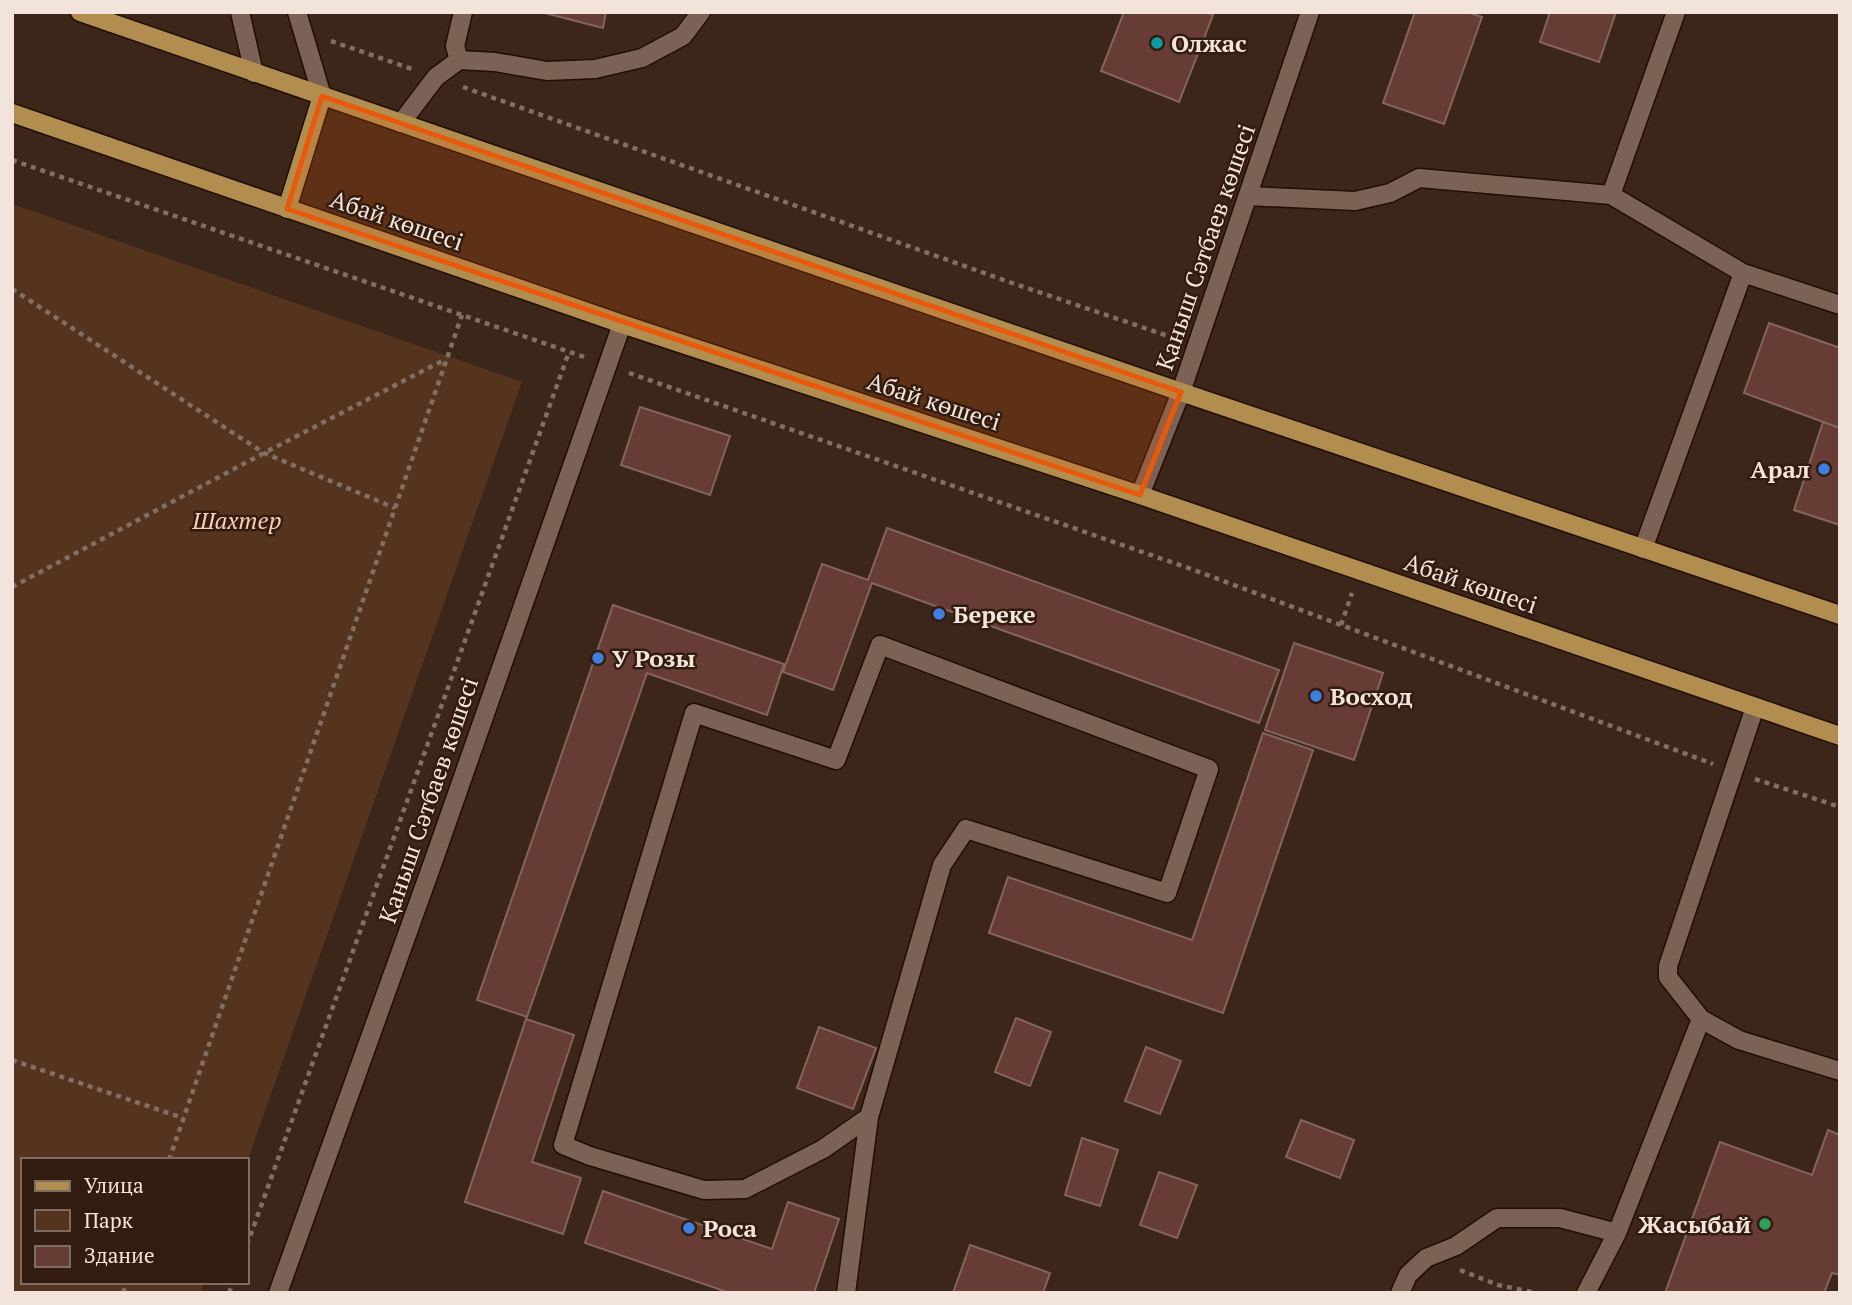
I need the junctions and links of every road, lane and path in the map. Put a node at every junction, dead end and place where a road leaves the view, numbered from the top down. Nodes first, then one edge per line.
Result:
1 (80, 12) edge
2 (240, 12) edge
3 (298, 12) edge
4 (463, 12) edge
5 (701, 12) edge
6 (1310, 12) edge
7 (1676, 12) edge
8 (302, 31) junction
9 (459, 60) junction
10 (254, 73) junction
11 (436, 77) junction
12 (322, 96) junction
13 (12, 113) edge
14 (401, 124) junction
15 (12, 160) edge
16 (1611, 195) junction
17 (1248, 196) junction
18 (287, 209) junction
19 (1743, 273) junction
20 (12, 289) edge
21 (1840, 305) edge
22 (462, 315) junction
23 (622, 324) junction
24 (1197, 346) junction
25 (569, 352) junction
26 (446, 359) junction
27 (607, 365) junction
28 (1181, 392) junction
29 (264, 453) junction
30 (1140, 495) junction
31 (395, 508) junction
32 (1643, 549) junction
33 (1359, 570) junction
34 (12, 587) edge
35 (1840, 615) edge
36 (1341, 625) junction
37 (1755, 706) junction
38 (1840, 736) edge
39 (1733, 771) junction
40 (1840, 807) edge
41 (1701, 1019) junction
42 (12, 1060) edge
43 (1840, 1071) edge
44 (869, 1117) junction
45 (183, 1118) junction
46 (170, 1158) edge
47 (1617, 1233) junction
48 (248, 1242) edge
49 (1426, 1258) junction
50 (278, 1293) edge
51 (846, 1293) edge
52 (1400, 1293) edge
53 (1537, 1293) edge
54 (1586, 1293) edge

1 - 10 main road
2 - 10 street
3 - 8 street
4 - 9 street
5 - 9 street
6 - 17 street, Қаныш Сәтбаев көшесі
7 - 16 street
8 - 11 path
8 - 12 street
9 - 11 street
10 - 12 main road
11 - 14 street
11 - 24 path
12 - 14 main road
12 - 18 main road
13 - 18 main road, Абай көшесі
14 - 28 main road
15 - 22 path
16 - 17 street
16 - 19 street
17 - 24 street, Қаныш Сәтбаев көшесі
18 - 23 main road, Абай көшесі
19 - 21 street
19 - 32 street
20 - 29 path
22 - 25 path
22 - 26 path
23 - 27 street, Қаныш Сәтбаев көшесі
23 - 30 main road, Абай көшесі
24 - 28 street, Қаныш Сәтбаев көшесі
25 - 27 path
25 - 48 path
26 - 29 path
26 - 31 path
27 - 36 path
27 - 50 street, Қаныш Сәтбаев көшесі
28 - 30 street, Қаныш Сәтбаев көшесі
28 - 32 main road
29 - 31 path
29 - 34 path
30 - 33 main road, Абай көшесі
31 - 45 path
32 - 35 main road
33 - 36 path
33 - 37 main road, Абай көшесі
36 - 39 path
37 - 38 main road, Абай көшесі
37 - 39 street
39 - 40 path
39 - 41 street
41 - 43 street
41 - 47 street
42 - 45 path
44 - 44 street
44 - 51 street
45 - 46 path
47 - 49 street
47 - 54 street
49 - 52 street
49 - 53 path

